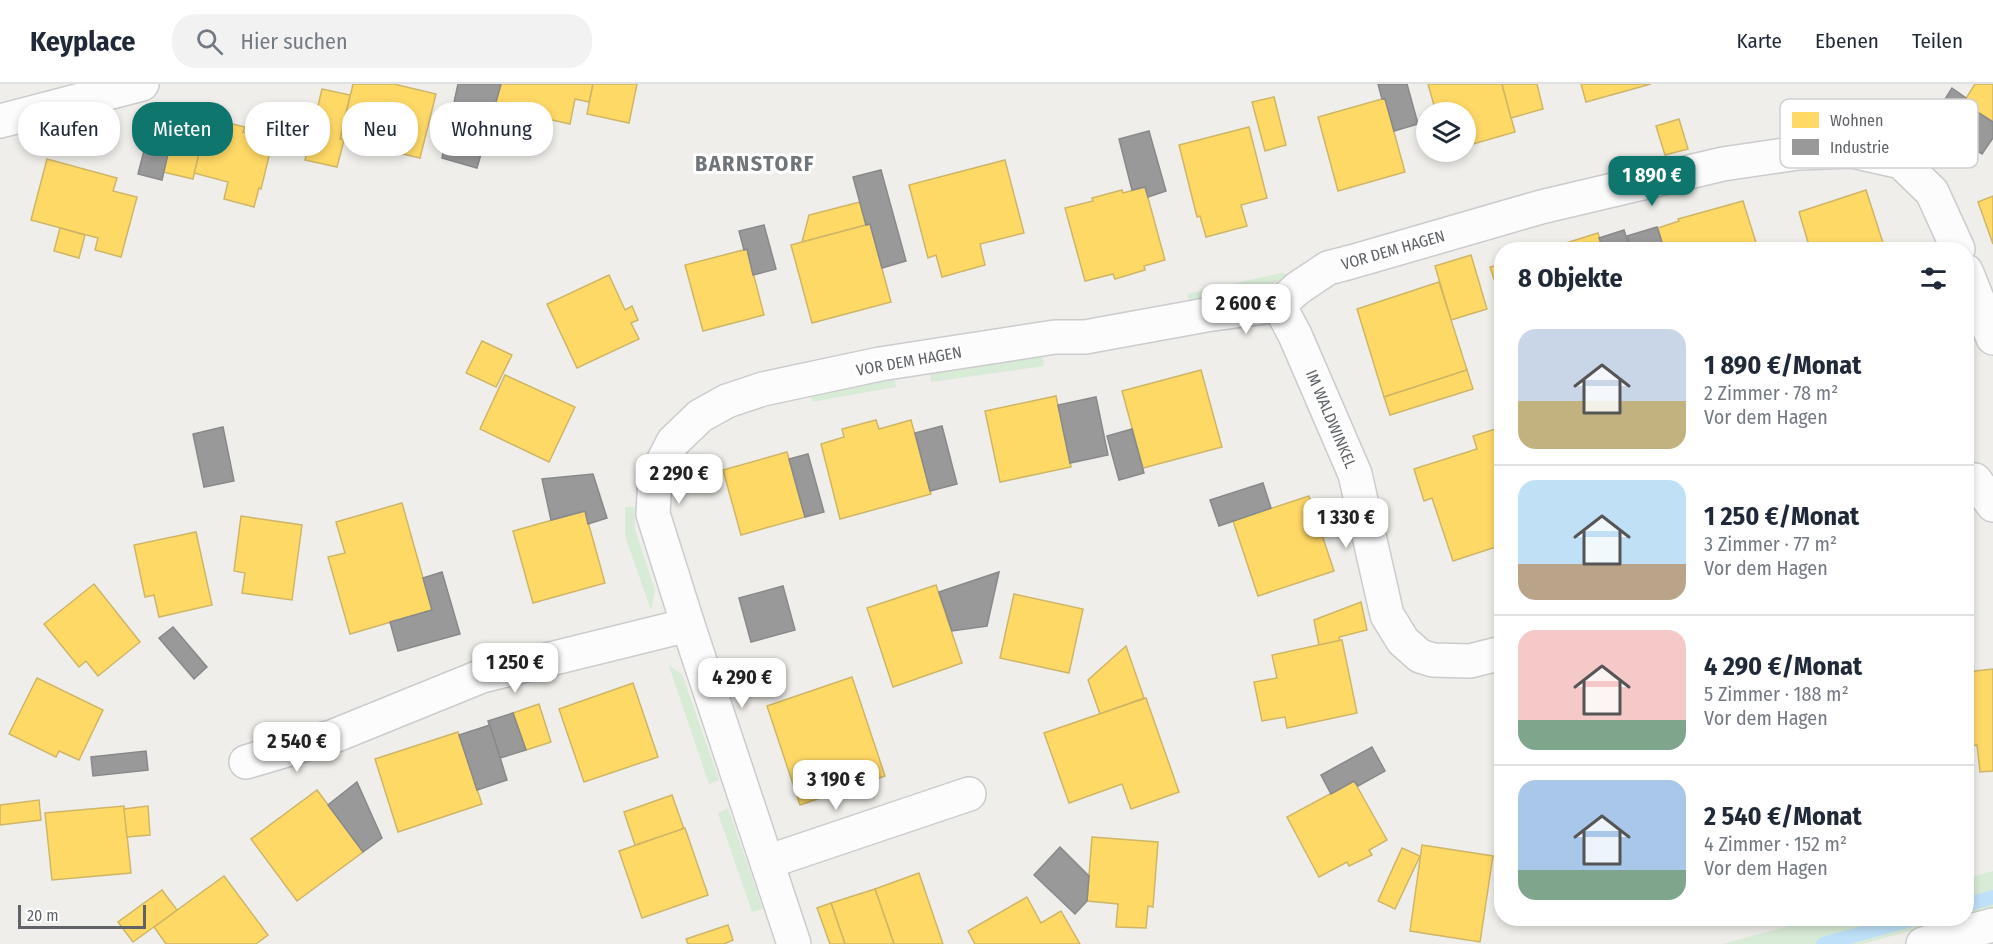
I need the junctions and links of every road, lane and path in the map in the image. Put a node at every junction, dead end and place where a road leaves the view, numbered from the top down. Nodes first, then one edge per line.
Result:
1 (141, 84) edge
2 (0, 121) edge
3 (1780, 156) edge
4 (1907, 168) edge
5 (1955, 242) edge
6 (1974, 291) edge
7 (1279, 305) junction
8 (1993, 338) edge
9 (688, 625) junction
10 (1494, 655) edge
11 (246, 762) dead end
12 (969, 794) dead end
13 (767, 862) junction
14 (1993, 925) edge
15 (1929, 943) edge
16 (794, 944) edge

1 - 2 street
3 - 7 street, VOR DEM HAGEN
4 - 5 street, VOR DEM HAGEN
6 - 8 street
7 - 9 street, VOR DEM HAGEN
7 - 10 street, IM WALDWINKEL
9 - 11 street
9 - 13 street, VOR DEM HAGEN
12 - 13 street
13 - 16 street, VOR DEM HAGEN
14 - 15 street

